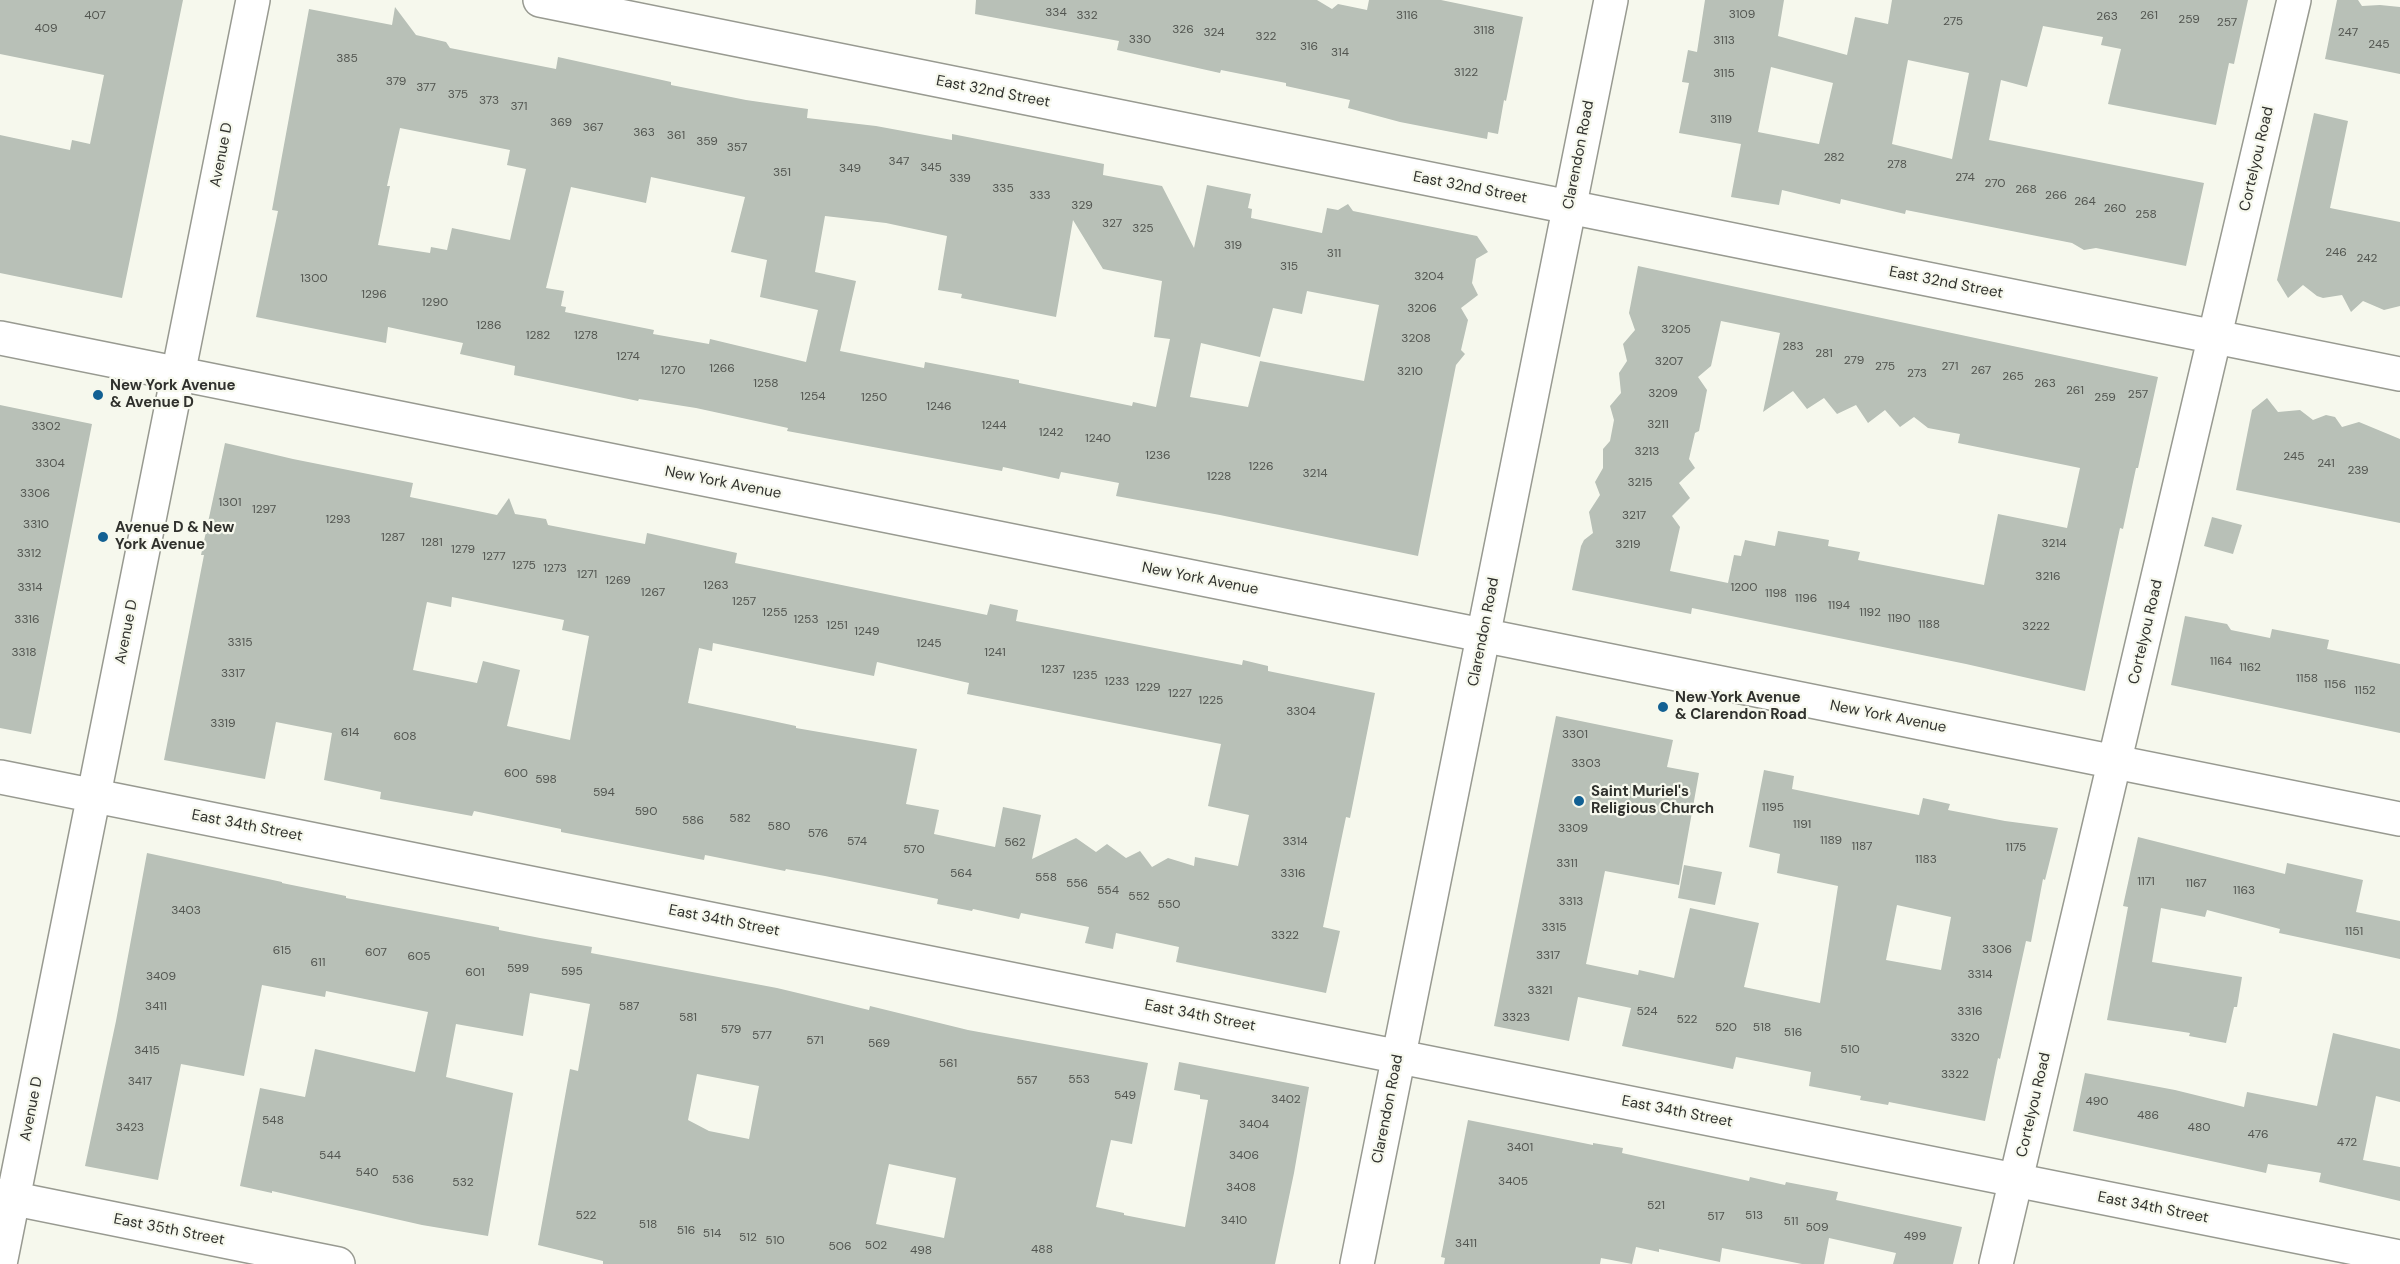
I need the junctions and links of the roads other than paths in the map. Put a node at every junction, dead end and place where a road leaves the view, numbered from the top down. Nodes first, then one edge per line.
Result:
1 (253, 0) edge
2 (540, 0) edge
3 (1611, 0) edge
4 (2294, 0) edge
5 (1569, 207) junction
6 (2215, 337) junction
7 (0, 338) edge
8 (178, 373) junction
9 (2400, 374) edge
10 (1483, 636) junction
11 (2116, 763) junction
12 (0, 777) edge
13 (94, 796) junction
14 (2400, 819) edge
15 (1399, 1056) junction
16 (2016, 1180) junction
17 (7, 1198) edge
18 (2400, 1257) edge
19 (0, 1264) edge
20 (338, 1264) edge
21 (1357, 1264) edge
22 (1996, 1264) edge

1 - 8 street, Avenue D
2 - 5 street, East 32nd Street
3 - 5 street, Clarendon Road
4 - 6 street, Cortelyou Road
5 - 6 street, East 32nd Street
5 - 10 street, Clarendon Road
6 - 9 street, East 32nd Street
6 - 11 street, Cortelyou Road
7 - 8 street, New York Avenue
8 - 10 street, New York Avenue
8 - 13 street, Avenue D
10 - 11 street, New York Avenue
10 - 15 street, Clarendon Road
11 - 14 street, New York Avenue
11 - 16 street, Cortelyou Road
12 - 13 street, East 34th Street
13 - 15 street, East 34th Street
13 - 17 street, Avenue D
15 - 16 street, East 34th Street
15 - 21 street, Clarendon Road
16 - 18 street, East 34th Street
16 - 22 street, Cortelyou Road
17 - 19 street, Avenue D
17 - 20 street, East 35th Street

